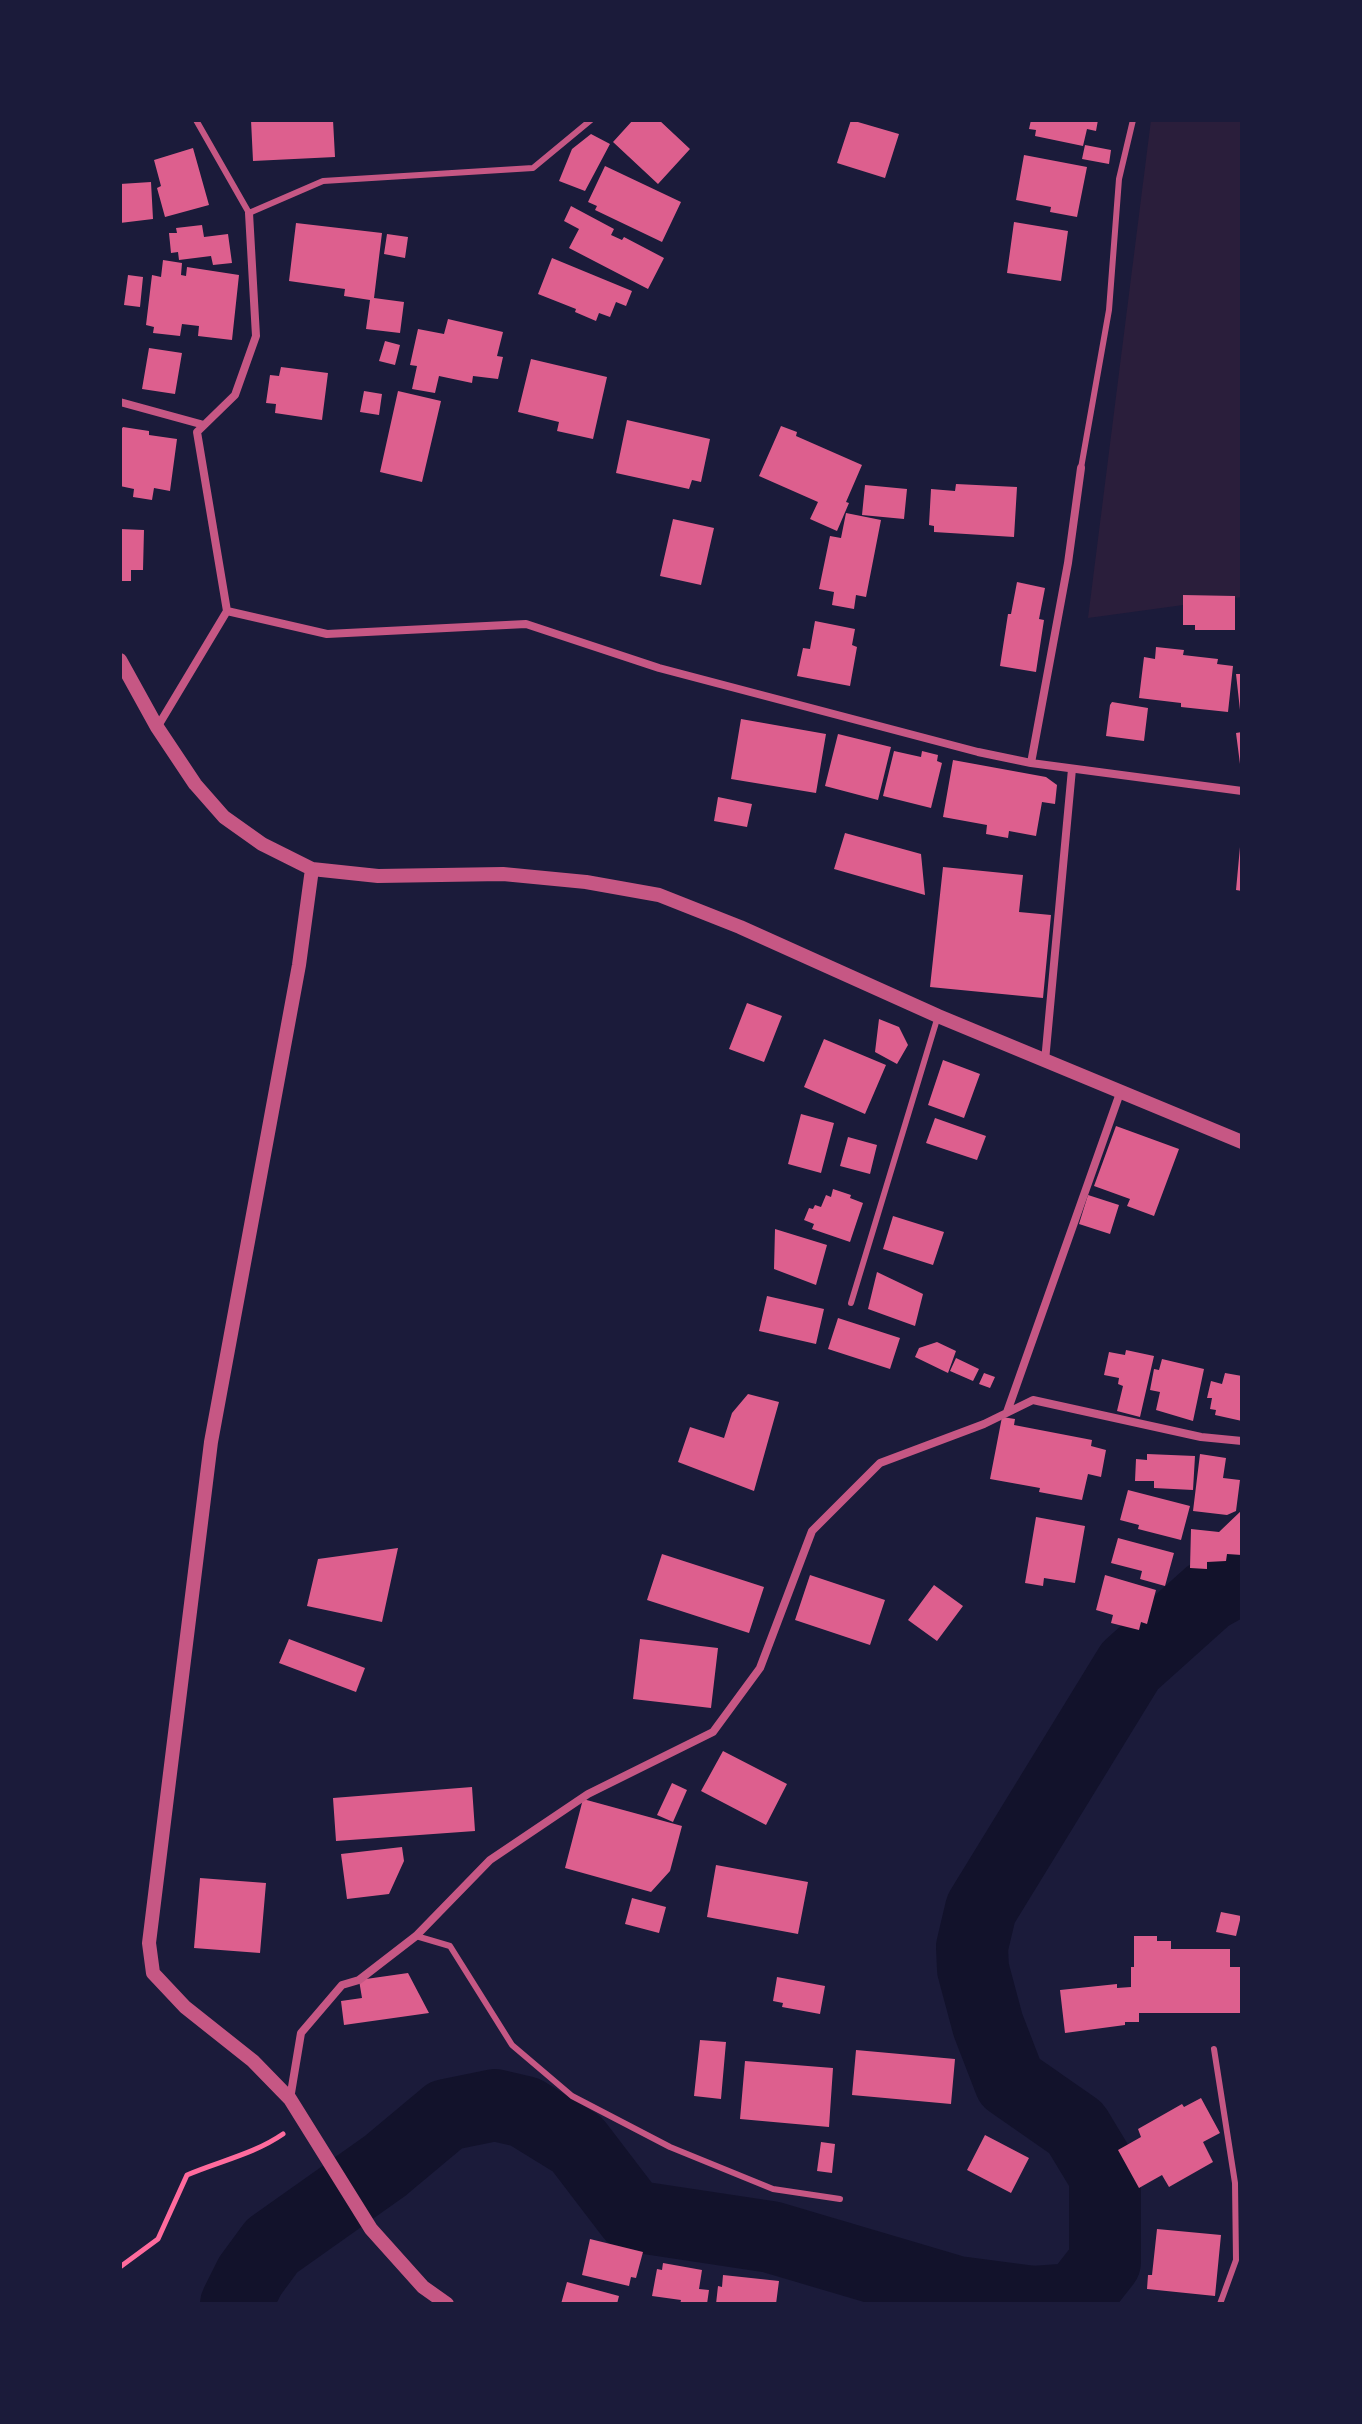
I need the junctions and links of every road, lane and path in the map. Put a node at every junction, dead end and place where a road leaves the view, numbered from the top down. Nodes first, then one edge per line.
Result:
1 (196, 120) edge
2 (591, 120) edge
3 (1133, 120) edge
4 (249, 213) junction
5 (120, 402) edge
6 (204, 425) junction
7 (1081, 468) joint
8 (227, 611) junction
9 (120, 660) edge
10 (157, 727) junction
11 (1031, 763) junction
12 (1072, 769) junction
13 (1242, 791) edge
14 (312, 869) junction
15 (938, 1016) junction
16 (1045, 1061) junction
17 (1120, 1093) junction
18 (1242, 1142) edge
19 (851, 1303) dead end
20 (1007, 1413) junction
21 (1242, 1441) edge
22 (416, 1936) junction
23 (1214, 2049) dead end
24 (290, 2099) junction
25 (306, 2123) junction
26 (840, 2199) dead end
27 (120, 2267) edge
28 (447, 2304) edge
29 (1220, 2304) edge

1 - 4 lane
2 - 4 lane
3 - 7 lane
4 - 6 street
5 - 6 street
6 - 8 street
7 - 11 street
8 - 10 street
8 - 11 street
9 - 10 street
10 - 14 street
11 - 12 street
12 - 13 street
12 - 16 street
14 - 15 street
14 - 24 street
15 - 16 street
15 - 19 lane
16 - 17 street
17 - 18 street
17 - 20 street
20 - 21 street
20 - 22 street
22 - 24 street
22 - 26 lane
23 - 29 lane
24 - 25 street
25 - 27 path
25 - 28 street

